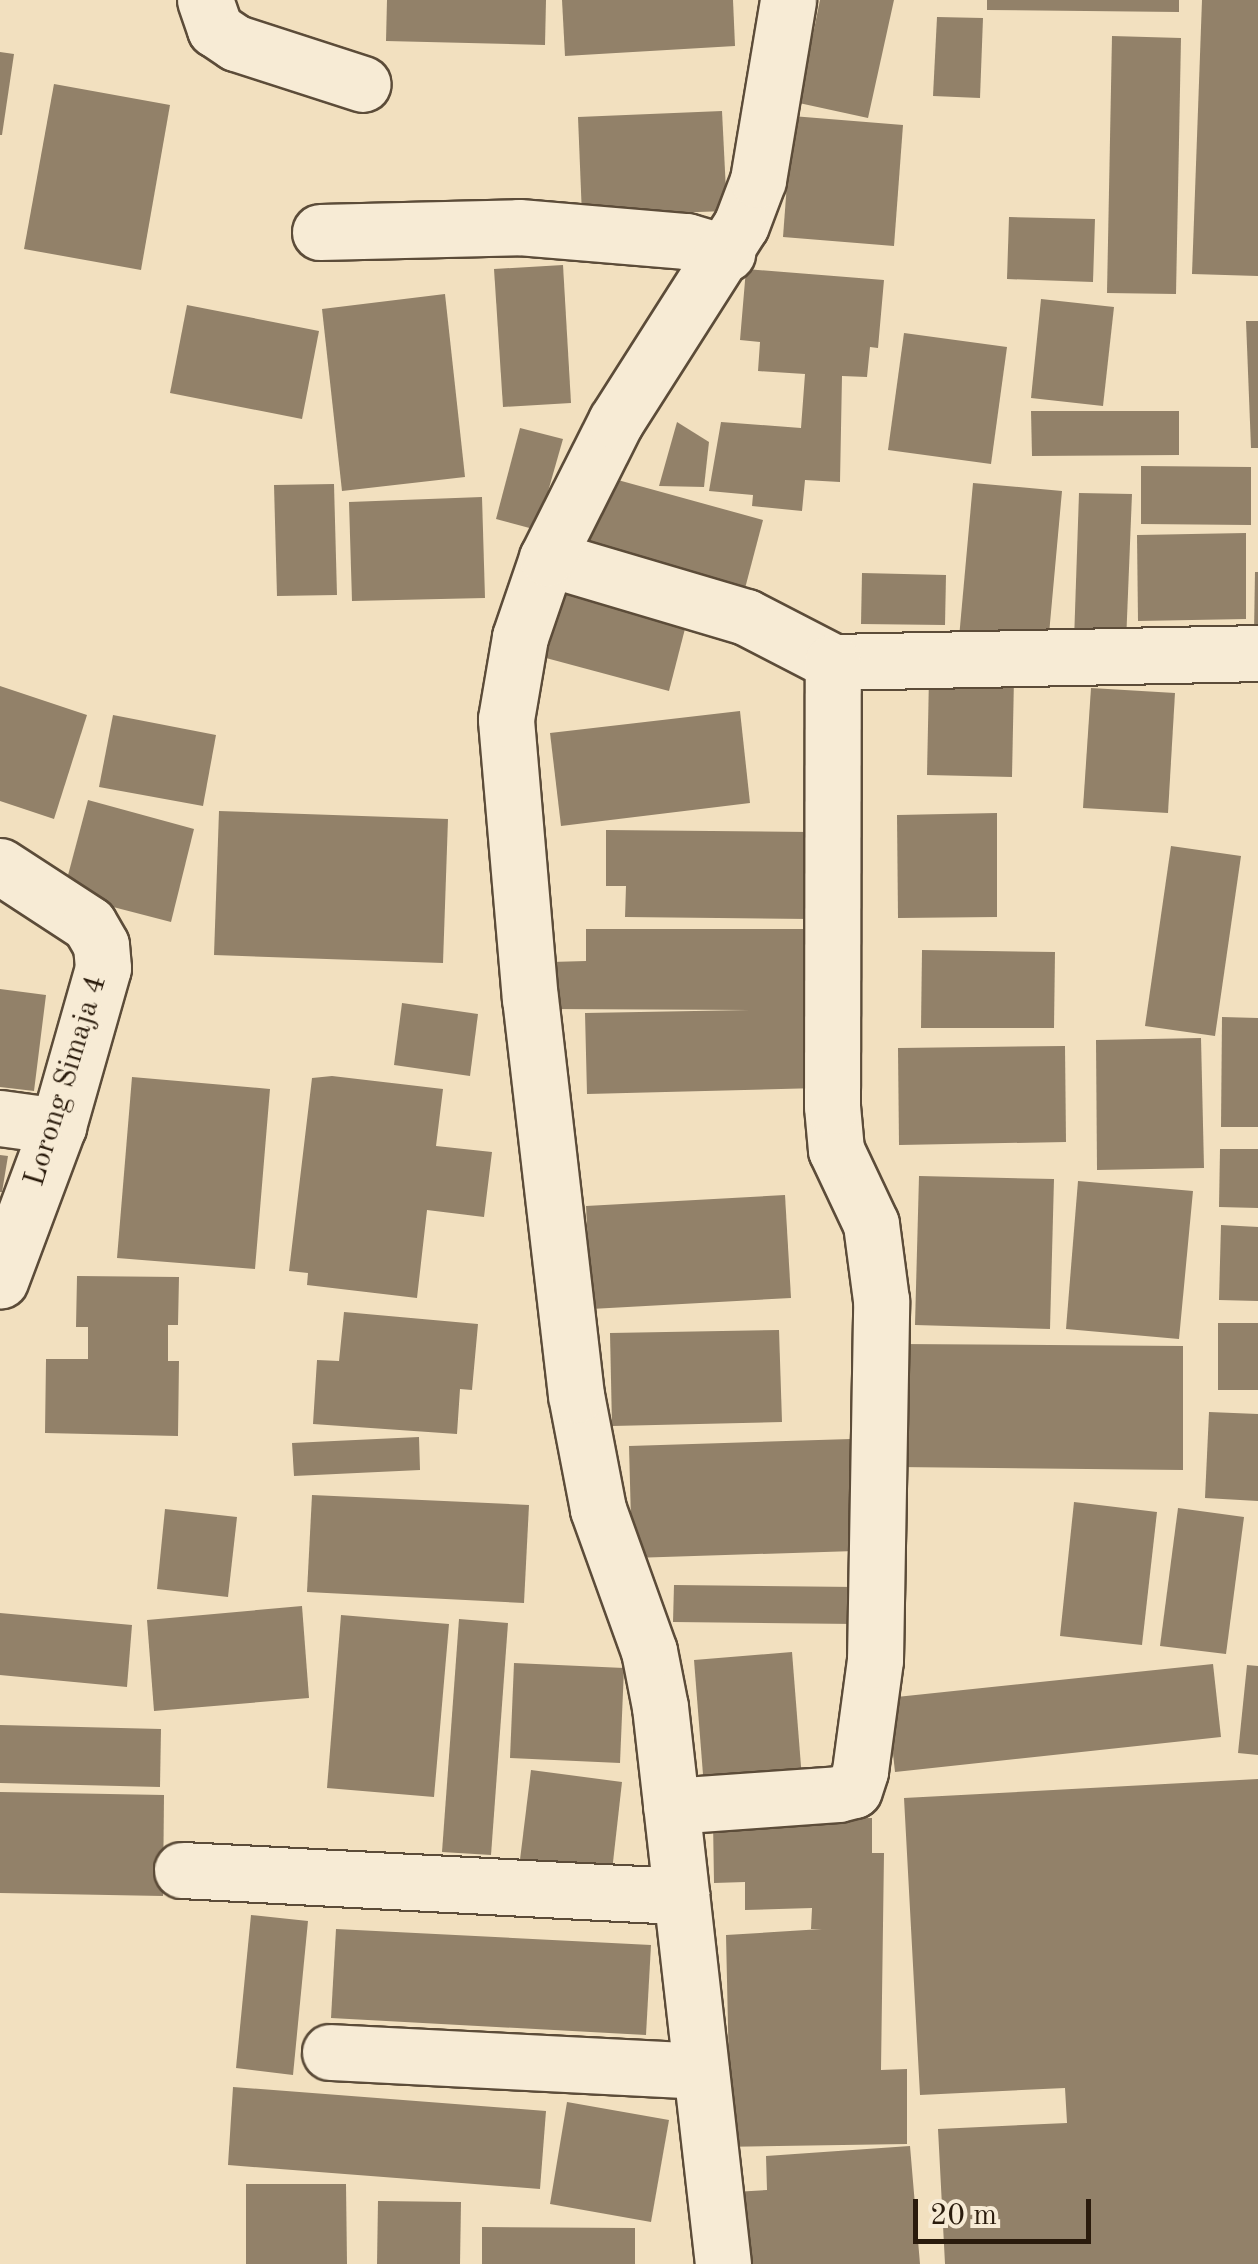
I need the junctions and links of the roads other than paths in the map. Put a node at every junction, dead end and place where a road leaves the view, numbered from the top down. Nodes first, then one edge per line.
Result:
1 (205, 0) edge
2 (788, 0) edge
3 (363, 84) dead end
4 (320, 232) dead end
5 (727, 252) junction
6 (547, 558) junction
7 (1258, 653) edge
8 (834, 662) junction
9 (0, 866) edge
10 (0, 1118) edge
11 (58, 1126) junction
12 (0, 1281) edge
13 (671, 1806) junction
14 (182, 1870) dead end
15 (682, 1896) junction
16 (330, 2052) dead end
17 (701, 2070) junction
18 (723, 2264) edge

1 - 3 street
2 - 5 street
4 - 5 street
5 - 6 street
6 - 8 street
6 - 13 street
7 - 8 street
8 - 13 street
9 - 11 street, Lorong Simaja 4
10 - 11 street
11 - 12 street, Lorong Simaja 4
13 - 15 street
14 - 15 street
15 - 17 street
16 - 17 street
17 - 18 street

